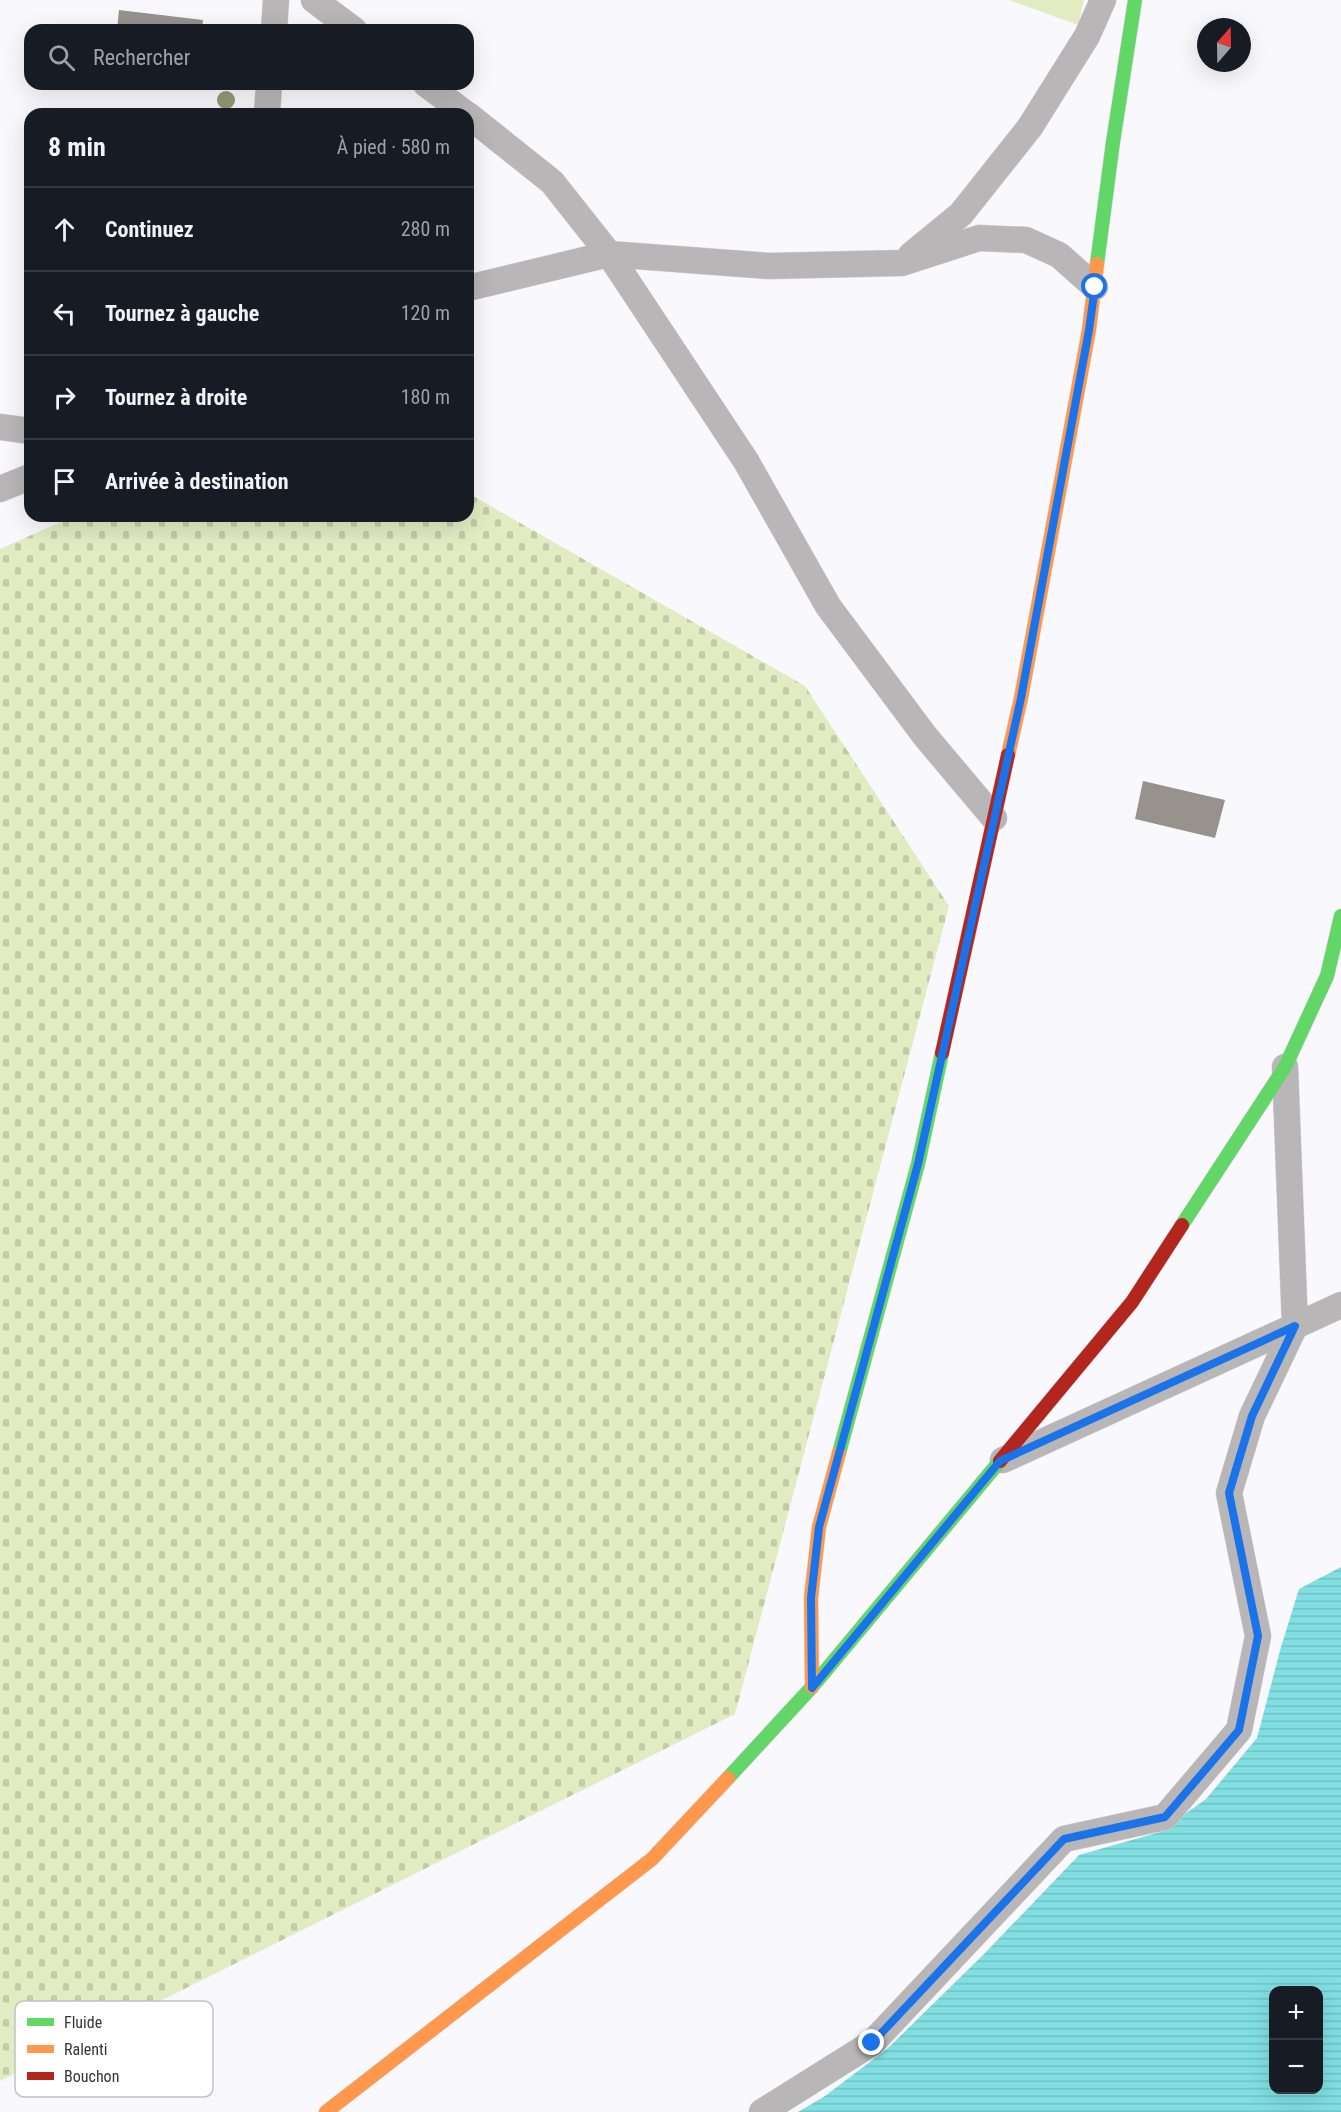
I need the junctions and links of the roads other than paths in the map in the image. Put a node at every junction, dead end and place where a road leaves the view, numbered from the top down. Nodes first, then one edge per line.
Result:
1 (276, 0) edge
2 (314, 0) edge
3 (1103, 0) edge
4 (1136, 0) edge
5 (274, 24) edge
6 (346, 24) edge
7 (269, 90) edge
8 (434, 90) edge
9 (267, 108) edge
10 (458, 108) edge
11 (474, 121) edge
12 (609, 254) junction
13 (902, 263) junction
14 (474, 287) edge
15 (1095, 287) junction
16 (0, 427) edge
17 (24, 430) edge
18 (24, 479) edge
19 (0, 489) edge
20 (994, 818) junction
21 (1341, 916) edge
22 (1285, 1067) junction
23 (1341, 1305) edge
24 (1295, 1326) junction
25 (1000, 1461) junction
26 (812, 1688) junction
27 (326, 2112) edge
28 (762, 2112) edge

1 - 5 street
2 - 6 street
3 - 13 street
4 - 15 street
7 - 9 street
8 - 10 street
11 - 12 street
12 - 13 street
12 - 14 street
12 - 20 street
13 - 15 street
15 - 20 street
16 - 17 street
18 - 19 street
20 - 26 street
21 - 22 street
22 - 24 street
22 - 25 street
23 - 24 street
24 - 25 street
24 - 28 street
25 - 26 street
26 - 27 street

